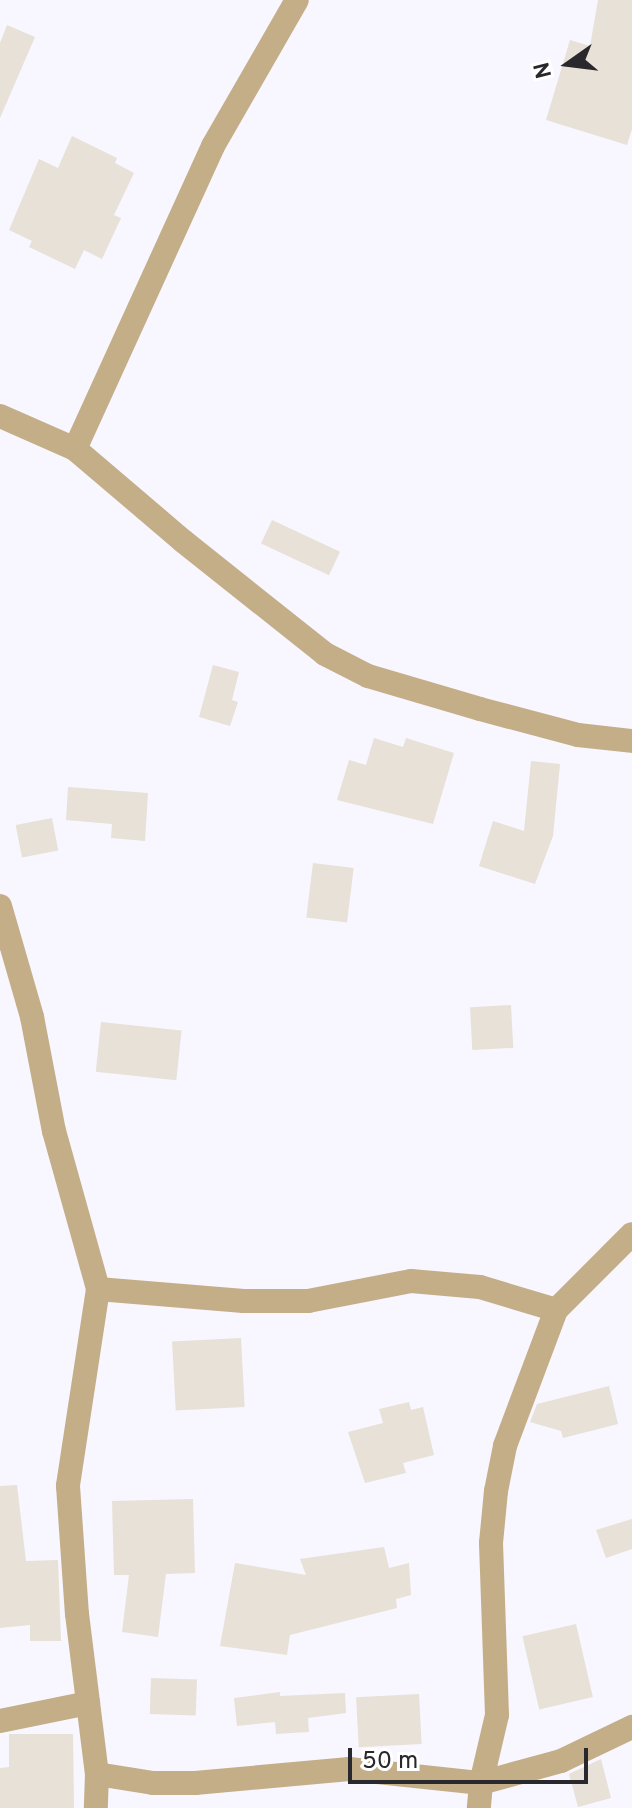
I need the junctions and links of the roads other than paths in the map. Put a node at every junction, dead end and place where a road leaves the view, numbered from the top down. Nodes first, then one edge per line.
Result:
1 (297, 0) edge
2 (0, 416) edge
3 (75, 449) junction
4 (632, 741) edge
5 (0, 906) edge
6 (632, 1234) edge
7 (98, 1289) junction
8 (556, 1310) junction
9 (88, 1703) junction
10 (0, 1721) edge
11 (632, 1727) edge
12 (97, 1774) junction
13 (481, 1783) junction
14 (96, 1808) edge
15 (479, 1808) edge

1 - 3 street
2 - 3 street
3 - 4 street
5 - 7 street
6 - 8 street
7 - 8 street
7 - 9 street
8 - 13 street
9 - 10 street
9 - 12 street
11 - 13 street
12 - 13 street
12 - 14 street
13 - 15 street

